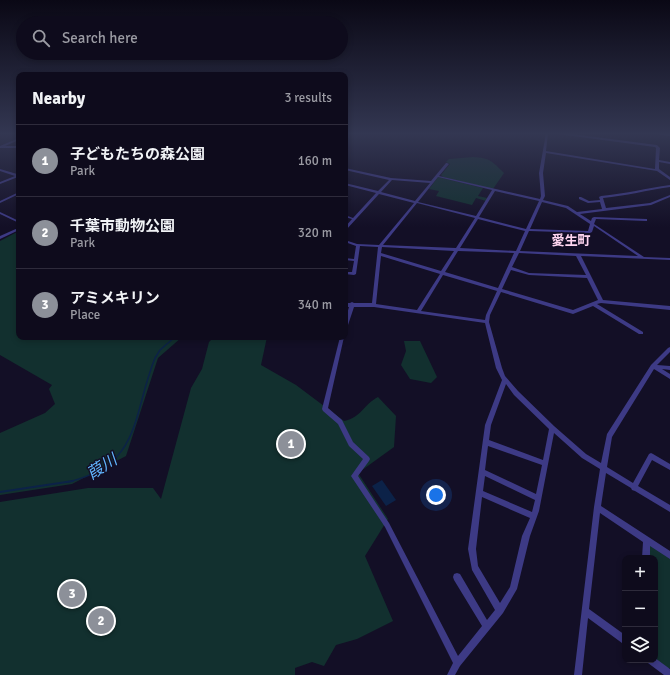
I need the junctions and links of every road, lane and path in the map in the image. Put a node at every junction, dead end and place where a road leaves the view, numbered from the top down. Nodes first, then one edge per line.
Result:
1 (447, 164) dead end
2 (543, 164) edge
3 (623, 164) edge
4 (657, 164) edge
5 (0, 170) edge
6 (348, 170) edge
7 (658, 170) junction
8 (16, 175) edge
9 (437, 176) junction
10 (16, 177) edge
11 (391, 179) junction
12 (670, 179) edge
13 (432, 182) junction
14 (0, 183) edge
15 (348, 185) edge
16 (670, 186) edge
17 (494, 190) junction
18 (379, 192) junction
19 (16, 194) edge
20 (670, 196) edge
21 (580, 198) dead end
22 (541, 201) junction
23 (601, 201) junction
24 (0, 202) edge
25 (416, 202) junction
26 (604, 209) junction
27 (0, 213) edge
28 (576, 213) junction
29 (348, 217) edge
30 (476, 217) junction
31 (354, 219) junction
32 (646, 220) dead end
33 (16, 221) edge
34 (593, 224) junction
35 (348, 226) edge
36 (16, 230) edge
37 (526, 230) junction
38 (0, 238) edge
39 (348, 242) edge
40 (348, 244) edge
41 (351, 244) junction
42 (358, 245) junction
43 (380, 246) junction
44 (457, 250) junction
45 (517, 252) junction
46 (379, 254) junction
47 (578, 255) junction
48 (643, 258) junction
49 (670, 259) edge
50 (348, 260) edge
51 (356, 260) junction
52 (510, 268) junction
53 (348, 273) edge
54 (443, 273) junction
55 (589, 277) junction
56 (500, 290) junction
57 (601, 301) junction
58 (352, 304) junction
59 (348, 305) edge
60 (374, 305) junction
61 (595, 305) junction
62 (670, 308) edge
63 (418, 312) junction
64 (348, 318) edge
65 (487, 322) junction
66 (641, 333) dead end
67 (341, 340) edge
68 (670, 349) edge
69 (653, 366) junction
70 (670, 368) edge
71 (670, 377) edge
72 (506, 380) junction
73 (552, 428) junction
74 (486, 442) junction
75 (544, 463) junction
76 (670, 467) edge
77 (603, 469) junction
78 (482, 475) junction
79 (634, 488) junction
80 (479, 493) junction
81 (537, 498) junction
82 (597, 507) junction
83 (670, 509) edge
84 (534, 516) junction
85 (647, 540) junction
86 (646, 555) edge
87 (670, 555) edge
88 (457, 577) dead end
89 (500, 610) junction
90 (586, 611) junction
91 (486, 625) junction
92 (622, 638) edge
93 (457, 662) junction
94 (655, 663) edge
95 (579, 674) edge
96 (670, 674) edge
97 (451, 675) edge

1 - 9 street
2 - 22 street
3 - 7 street
4 - 7 street
5 - 8 street
6 - 11 street
7 - 12 street
9 - 13 street
9 - 17 street
10 - 14 street
11 - 13 street
11 - 18 street
13 - 25 street
15 - 18 street
16 - 23 street
17 - 22 street
17 - 30 street
18 - 25 street
18 - 31 street
19 - 24 street
20 - 26 street
21 - 23 street
22 - 28 street
22 - 37 street
23 - 26 street
25 - 30 street
25 - 43 street
26 - 28 street
27 - 33 street
28 - 34 street
29 - 31 street
30 - 37 street
30 - 44 street
31 - 35 street
32 - 34 street
34 - 37 street
34 - 48 street
36 - 38 street
37 - 45 street
39 - 41 street
40 - 41 street
41 - 42 street
42 - 43 street
42 - 51 street
43 - 44 street
43 - 46 street
44 - 45 street
44 - 54 street
45 - 47 street
45 - 52 street
46 - 54 street
46 - 60 street
47 - 48 street
47 - 55 street
48 - 49 street
50 - 51 street
51 - 53 street
52 - 55 street
52 - 56 street
54 - 56 street
54 - 63 street
55 - 57 street
56 - 61 street
56 - 65 street
57 - 61 street
57 - 62 street
58 - 59 street
58 - 60 street
58 - 64 street
60 - 63 street
61 - 66 street
63 - 65 street
65 - 72 street
67 - 93 street
68 - 69 street
69 - 70 street
69 - 71 street
69 - 77 street
72 - 73 street
72 - 74 street
73 - 75 street
73 - 77 street
74 - 75 street
74 - 78 street
75 - 81 street
76 - 79 street
77 - 79 street
77 - 82 street
78 - 80 street
78 - 81 street
79 - 83 street
80 - 84 street
80 - 89 street
81 - 84 street
82 - 85 street
82 - 90 street
84 - 89 street
85 - 86 street
85 - 87 street
88 - 91 street
89 - 91 street
90 - 92 street
90 - 95 street
91 - 93 street
93 - 97 street
94 - 96 street

